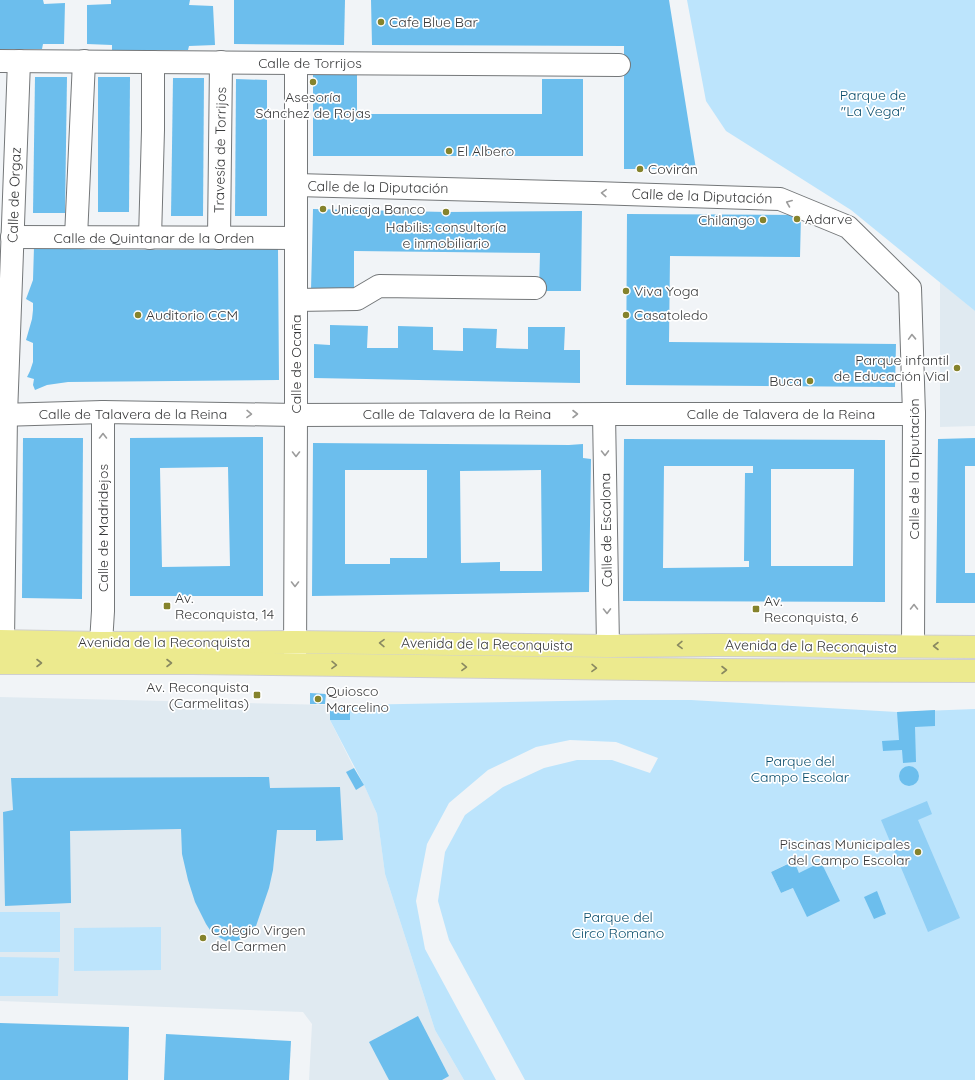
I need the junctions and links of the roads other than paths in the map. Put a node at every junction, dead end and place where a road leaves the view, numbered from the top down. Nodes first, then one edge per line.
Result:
1 (9, 61) edge
2 (84, 61) junction
3 (153, 62) junction
4 (221, 62) junction
5 (296, 63) junction
6 (619, 66) dead end
7 (296, 185) junction
8 (7, 194) edge
9 (12, 237) junction
10 (76, 237) junction
11 (150, 238) junction
12 (219, 238) junction
13 (296, 238) junction
14 (535, 288) dead end
15 (296, 300) junction
16 (103, 412) junction
17 (604, 414) junction
18 (914, 414) junction
19 (3, 415) edge
20 (296, 415) junction
21 (1, 641) edge
22 (296, 642) junction
23 (101, 643) junction
24 (608, 646) junction
25 (913, 646) junction
26 (975, 647) edge
27 (0, 663) edge
28 (295, 664) junction
29 (975, 670) edge

1 - 2 street, Calle de Torrijos
1 - 8 street, Calle de Orgaz
2 - 3 street, Calle de Torrijos
2 - 10 street
3 - 4 street, Calle de Torrijos
3 - 11 street
4 - 5 street, Calle de Torrijos
4 - 12 street, Travesía de Torrijos
5 - 6 street, Calle de Torrijos
5 - 7 street, Calle de Ocaña
7 - 13 street, Calle de Ocaña
18 -> 7 street, Calle de la Diputación
8 - 9 street, Calle de Orgaz
9 - 10 street, Calle de Quintanar de la Orden
9 - 19 street, Calle de Orgaz
10 - 11 street, Calle de Quintanar de la Orden
11 - 12 street, Calle de Quintanar de la Orden
12 - 13 street, Calle de Quintanar de la Orden
13 - 15 street, Calle de Ocaña
14 - 15 street
15 - 20 street, Calle de Ocaña
16 - 19 street, Calle de Talavera de la Reina
16 -> 20 street, Calle de Talavera de la Reina
23 -> 16 street, Calle de Madridejos
17 - 18 street, Calle de Talavera de la Reina
20 -> 17 street, Calle de Talavera de la Reina
17 -> 24 street, Calle de Escalona
25 -> 18 street, Calle de la Diputación
19 - 21 street, Calle de Orgaz
20 -> 22 street, Calle de Ocaña
21 - 23 main road, Avenida de la Reconquista
22 - 23 main road, Avenida de la Reconquista
24 -> 22 main road, Avenida de la Reconquista
22 - 28 street, Calle de Ocaña
25 -> 24 main road, Avenida de la Reconquista
26 -> 25 main road, Avenida de la Reconquista
27 -> 28 main road, Avenida de la Reconquista
28 -> 29 main road, Avenida de la Reconquista

